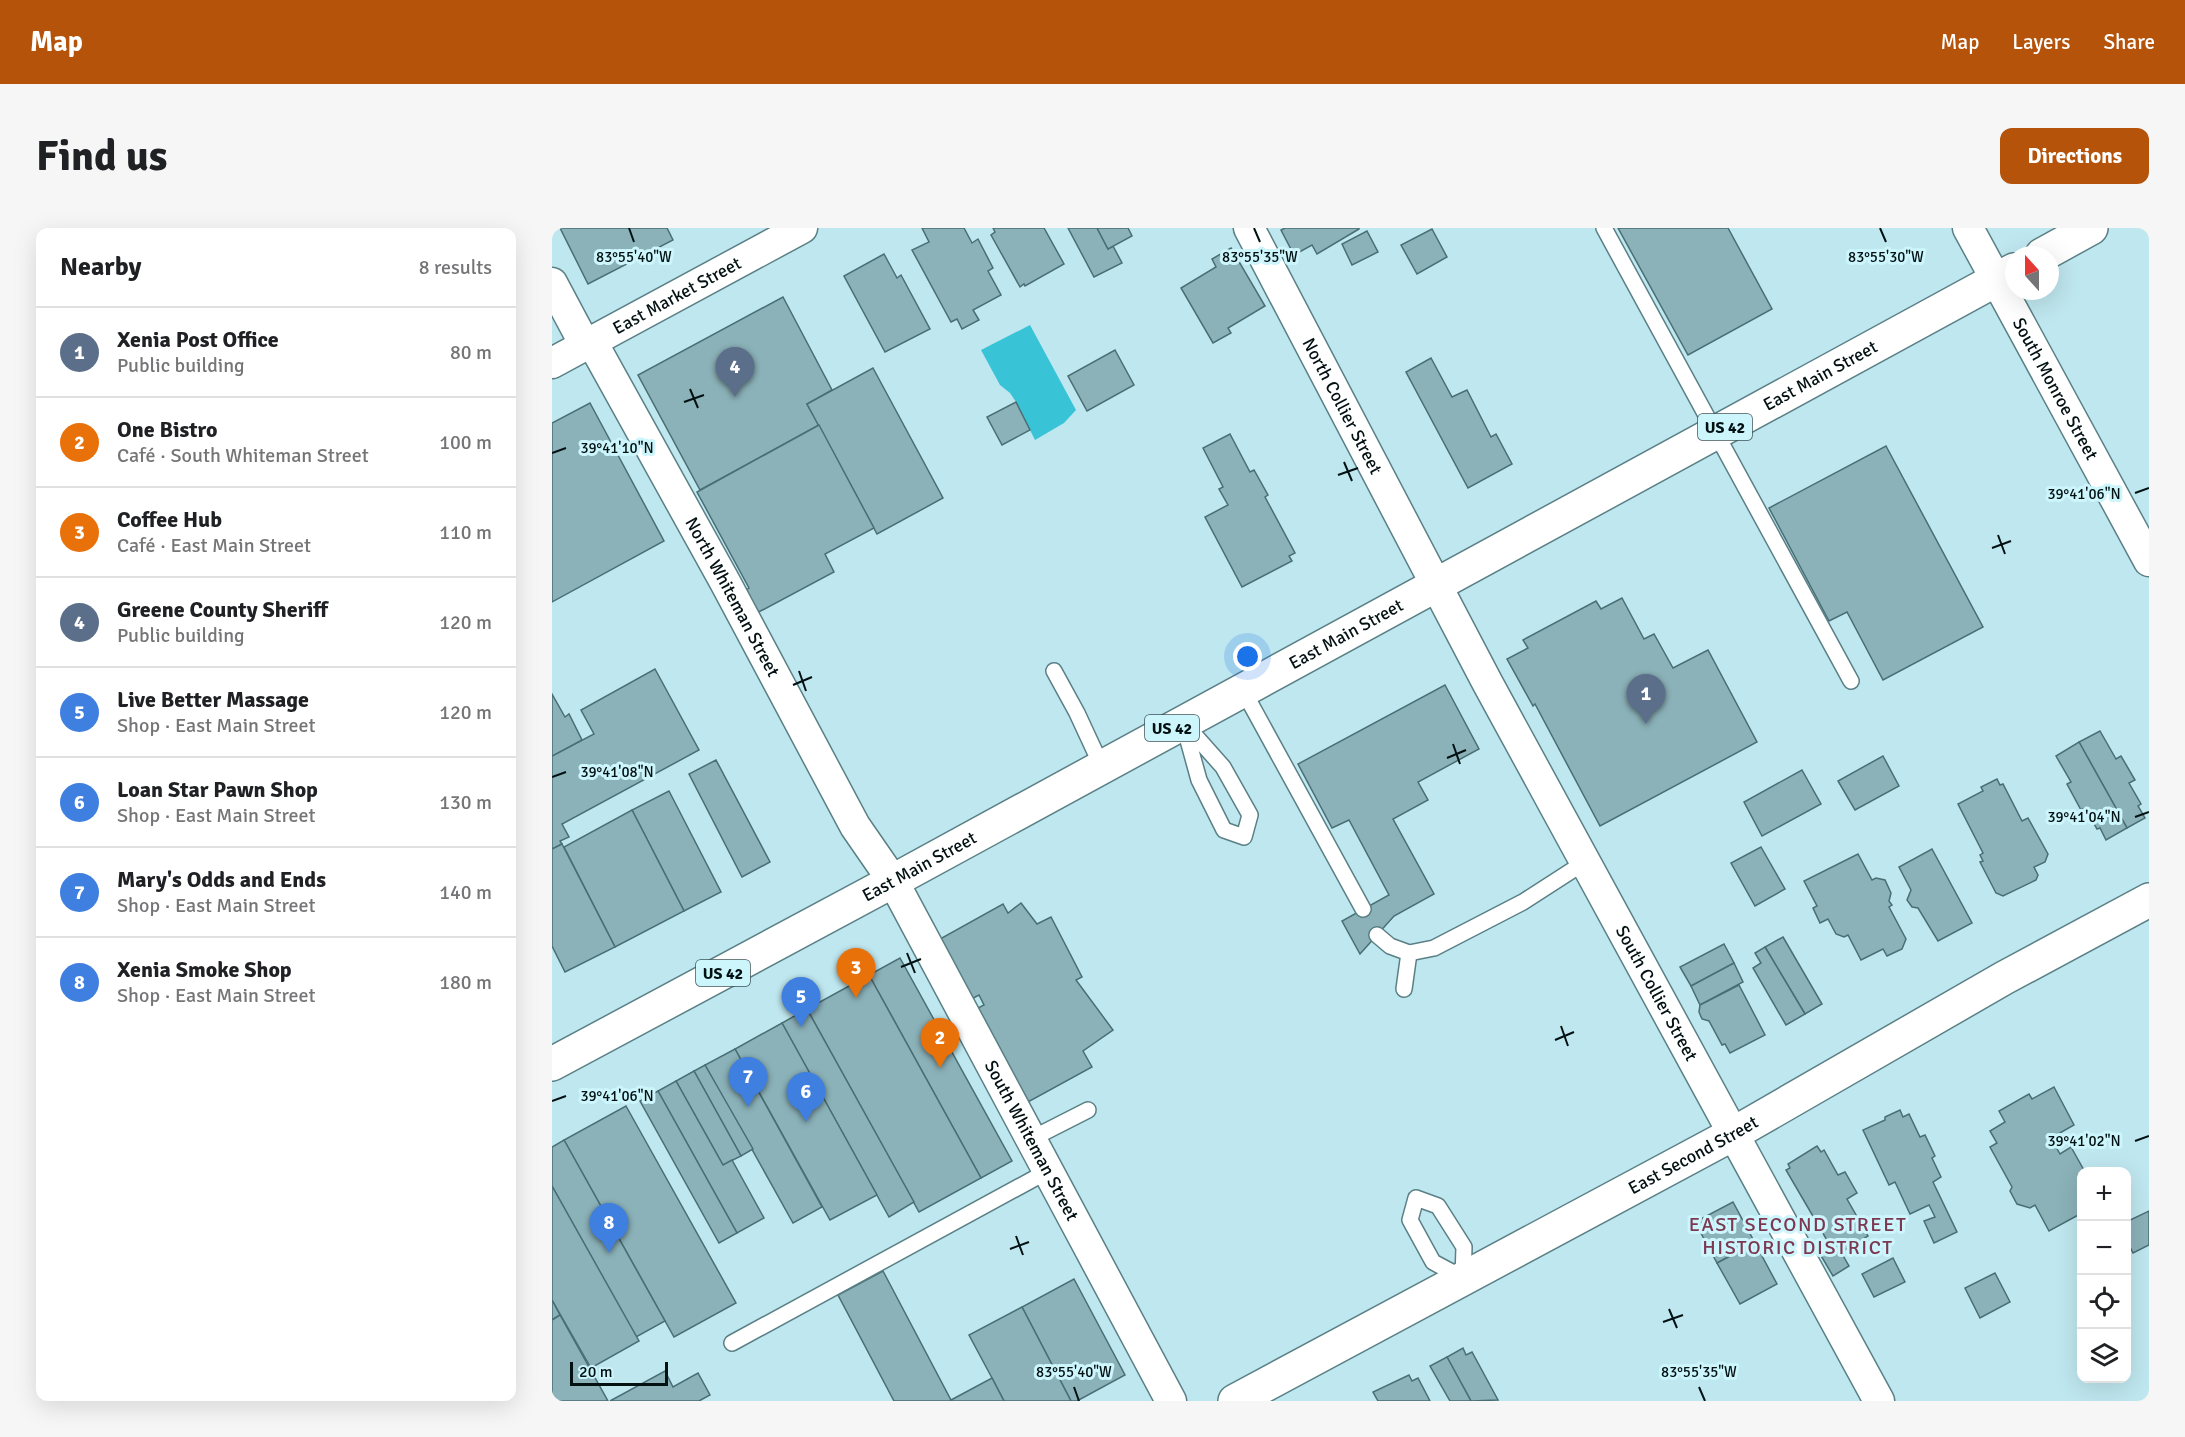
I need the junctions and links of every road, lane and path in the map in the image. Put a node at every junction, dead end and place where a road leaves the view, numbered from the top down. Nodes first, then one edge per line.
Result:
1 (802, 228) edge
2 (1249, 228) edge
3 (1604, 228) edge
4 (1968, 228) edge
5 (2091, 228) edge
6 (2058, 246) edge
7 (2005, 275) edge
8 (552, 283) edge
9 (2018, 300) edge
10 (588, 344) junction
11 (552, 363) edge
12 (1715, 432) junction
13 (2149, 561) edge
14 (1436, 584) junction
15 (1054, 671) dead end
16 (1851, 681) dead end
17 (1243, 690) junction
18 (1183, 722) junction
19 (1102, 767) junction
20 (1585, 862) junction
21 (893, 881) junction
22 (2149, 900) edge
23 (1363, 909) dead end
24 (1377, 935) dead end
25 (1409, 953) junction
26 (1404, 989) dead end
27 (552, 1064) edge
28 (1088, 1110) dead end
29 (1733, 1134) junction
30 (1031, 1139) junction
31 (1048, 1171) junction
32 (1463, 1278) junction
33 (732, 1343) dead end
34 (1171, 1401) edge
35 (1235, 1401) edge
36 (1880, 1401) edge

1 - 10 street, East Market Street
2 - 14 street, North Collier Street
3 - 12 lane
4 - 7 street, South Monroe Street
5 - 6 main road
7 - 12 main road, East Main Street / US 42
8 - 10 street, North Whiteman Street
9 - 13 street, South Monroe Street
10 - 11 street, East Market Street
10 - 21 street, North Whiteman Street
12 - 14 main road, East Main Street / US 42
12 - 16 lane
14 - 17 main road, East Main Street / US 42
14 - 20 street, South Collier Street
15 - 19 lane
17 - 18 main road, East Main Street / US 42
17 - 23 lane
18 - 18 lane
18 - 19 main road, East Main Street / US 42
19 - 21 main road, East Main Street / US 42
20 - 25 lane
20 - 29 street, South Collier Street
21 - 27 main road, East Main Street / US 42
21 - 30 street, South Whiteman Street
22 - 29 main road, East Second Street
24 - 25 lane
25 - 26 lane
28 - 30 lane
29 - 32 main road, East Second Street
29 - 36 street, South Collier Street
30 - 31 street, South Whiteman Street
31 - 33 lane
31 - 34 street, South Whiteman Street
32 - 32 lane
32 - 35 main road, East Second Street

